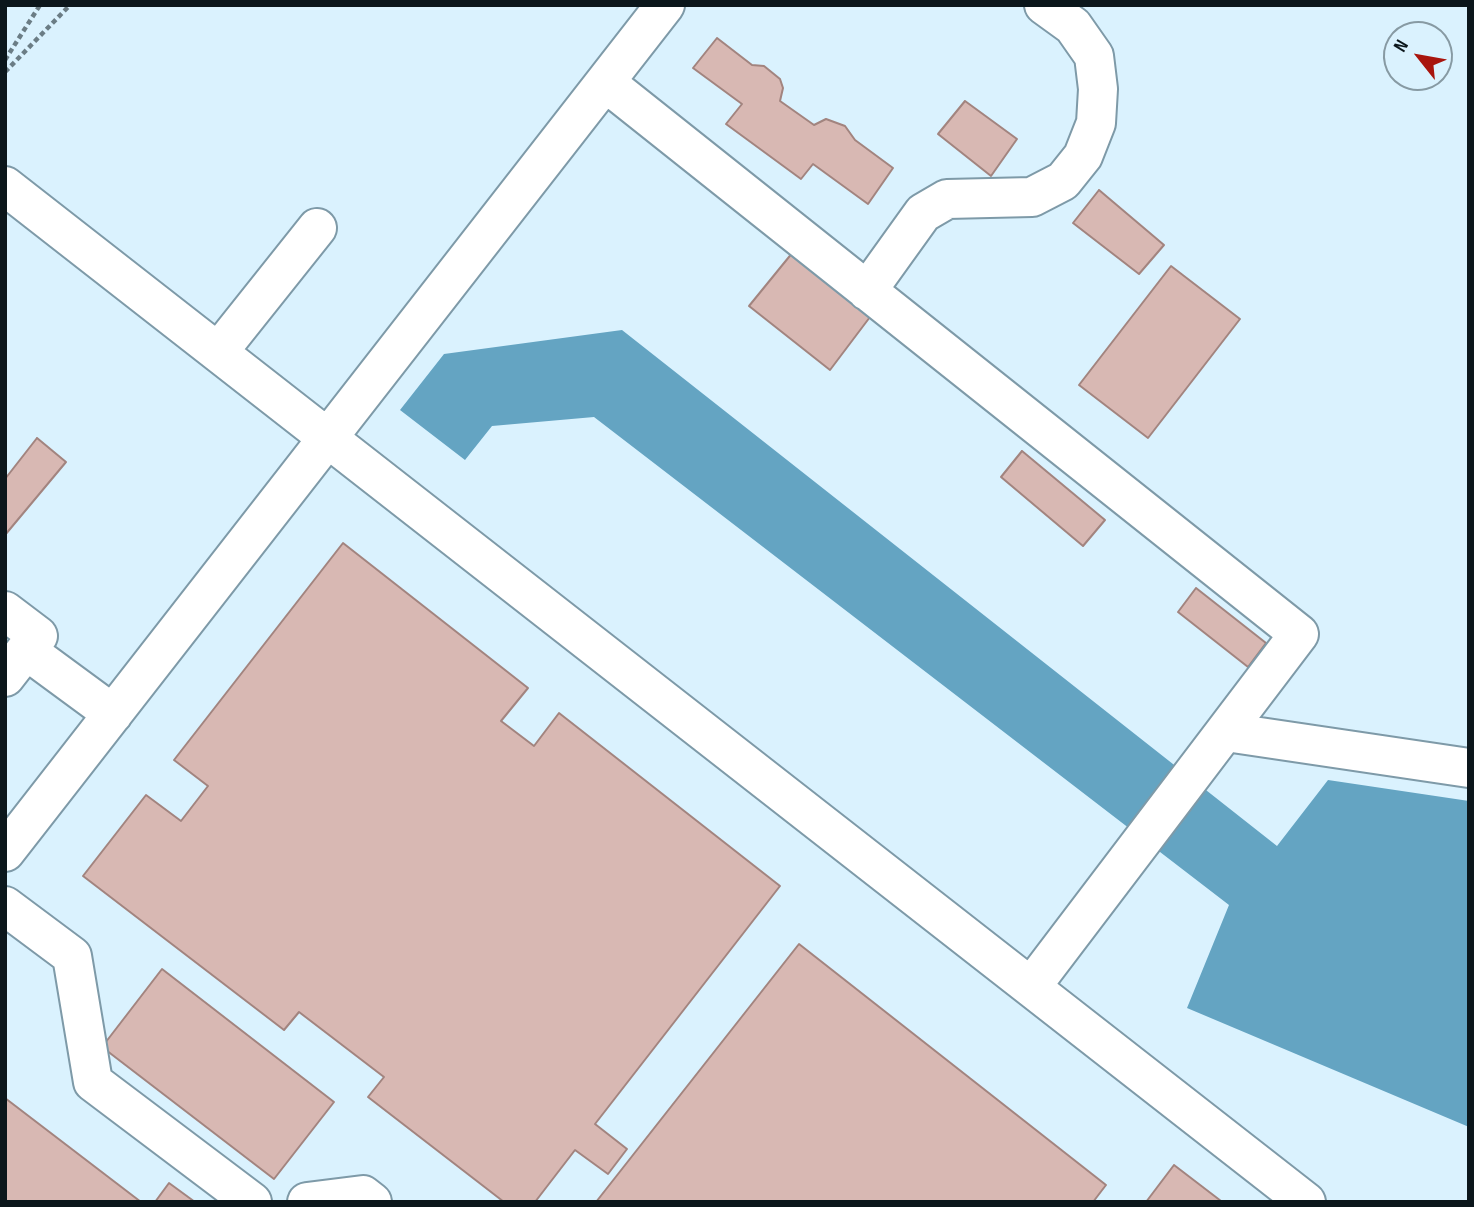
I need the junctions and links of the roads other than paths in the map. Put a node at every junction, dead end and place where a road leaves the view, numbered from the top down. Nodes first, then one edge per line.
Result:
1 (665, 5) edge
2 (1044, 5) edge
3 (605, 82) junction
4 (5, 186) edge
5 (317, 228) dead end
6 (867, 291) junction
7 (219, 351) junction
8 (327, 438) junction
9 (5, 611) edge
10 (16, 664) edge
11 (113, 714) junction
12 (1226, 732) junction
13 (1469, 768) edge
14 (5, 852) edge
15 (5, 906) edge
16 (1031, 987) junction
17 (252, 1202) edge
18 (307, 1202) edge
19 (372, 1202) edge
20 (1306, 1202) edge

1 - 3 lane
2 - 6 lane
3 - 6 lane
3 - 8 lane
4 - 7 lane
5 - 7 lane
6 - 12 lane
7 - 8 lane
8 - 11 lane
8 - 16 lane
9 - 10 lane
10 - 11 lane
11 - 14 lane
12 - 13 lane
12 - 16 lane
15 - 17 lane
16 - 20 lane
18 - 19 lane

